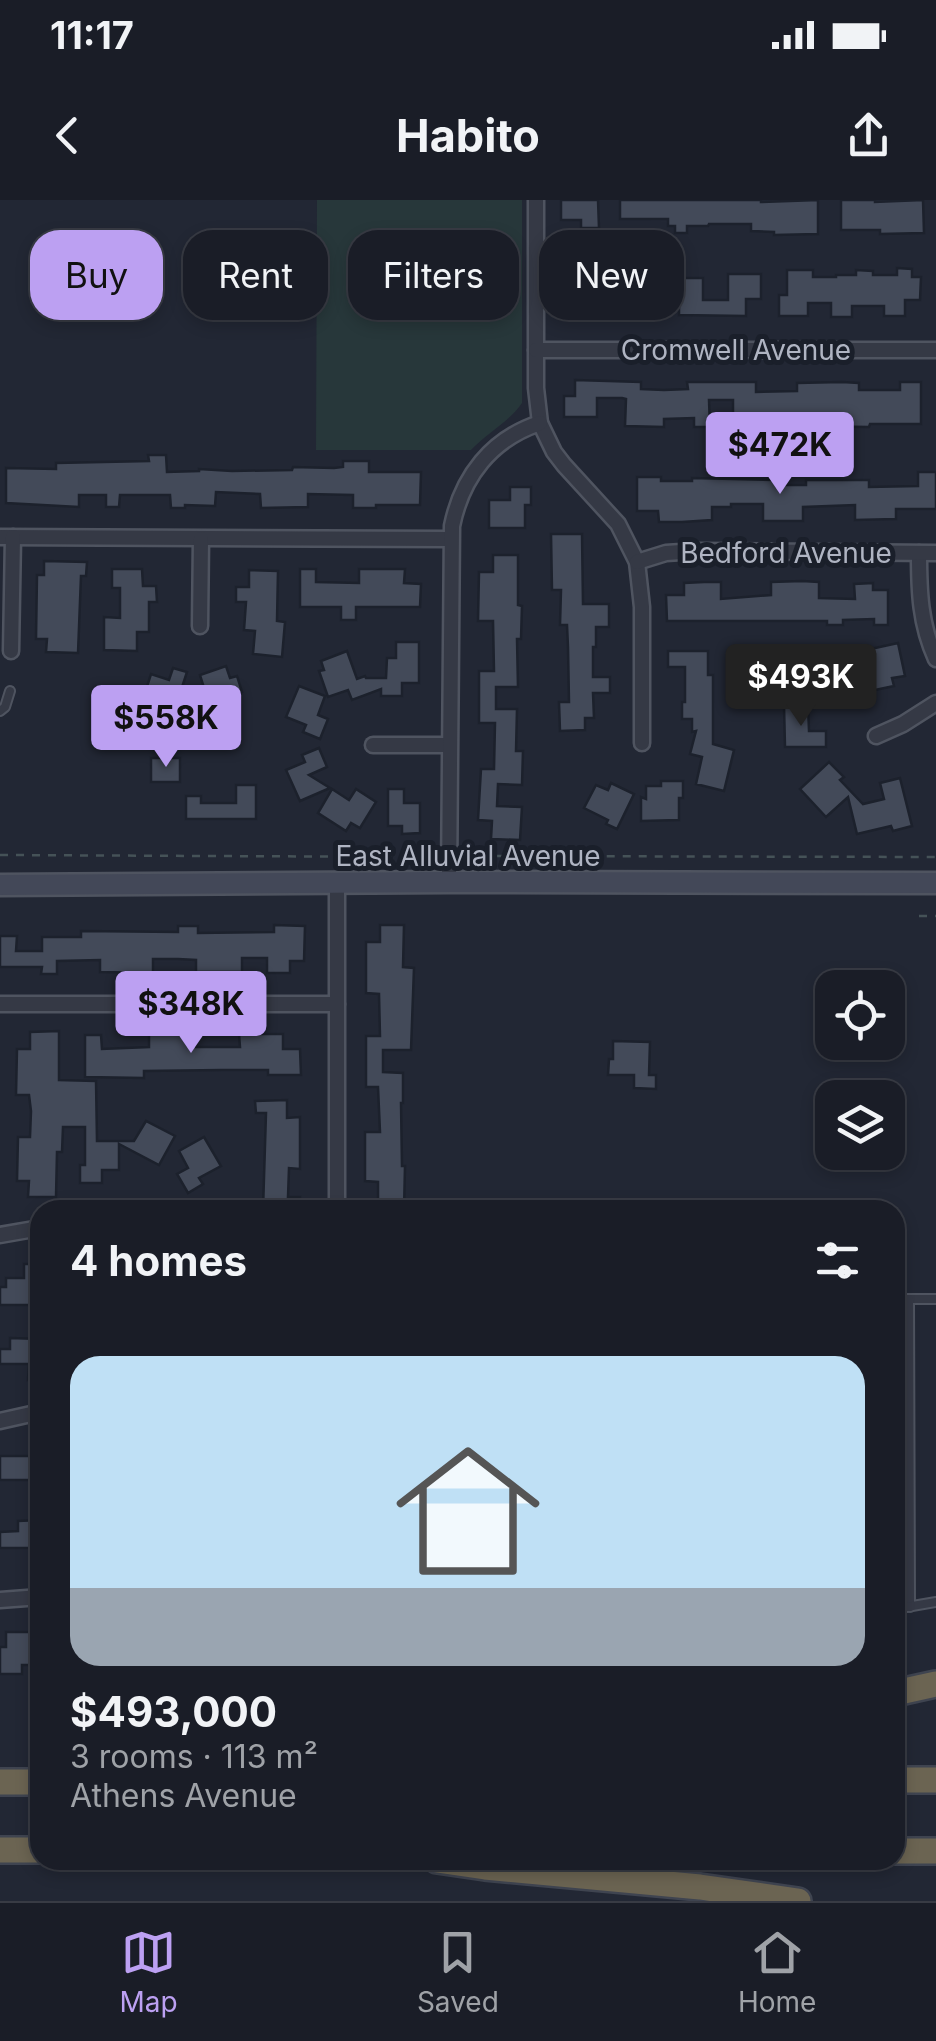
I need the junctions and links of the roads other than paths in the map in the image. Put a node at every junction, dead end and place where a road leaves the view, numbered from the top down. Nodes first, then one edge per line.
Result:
1 (536, 200) edge
2 (536, 350) junction
3 (936, 350) edge
4 (540, 423) junction
5 (6, 537) edge
6 (201, 539) junction
7 (450, 539) junction
8 (919, 553) junction
9 (936, 553) edge
10 (637, 562) junction
11 (200, 626) dead end
12 (11, 651) dead end
13 (936, 659) edge
14 (10, 691) dead end
15 (936, 702) edge
16 (0, 711) edge
17 (876, 736) dead end
18 (642, 742) dead end
19 (373, 744) dead end
20 (449, 745) junction
21 (449, 882) junction
22 (936, 883) edge
23 (337, 884) junction
24 (0, 885) edge
25 (0, 1004) edge
26 (337, 1004) junction
27 (336, 1200) edge
28 (30, 1230) edge
29 (0, 1236) edge
30 (905, 1298) edge
31 (909, 1298) junction
32 (936, 1299) edge
33 (30, 1414) edge
34 (0, 1420) edge
35 (30, 1598) edge
36 (0, 1600) edge
37 (936, 1602) edge
38 (910, 1607) junction
39 (905, 1608) edge
40 (936, 1684) edge
41 (905, 1692) edge
42 (905, 1780) edge
43 (936, 1780) edge
44 (0, 1782) edge
45 (30, 1782) edge
46 (0, 1850) edge
47 (30, 1850) edge
48 (905, 1851) edge
49 (936, 1851) edge
50 (516, 1870) edge
51 (798, 1901) edge

1 - 2 street
2 - 3 street, Cromwell Avenue
2 - 4 street
4 - 7 street
4 - 10 street
5 - 6 street
5 - 12 street
6 - 7 street
6 - 11 street
7 - 20 street
8 - 9 street, Bedford Avenue
8 - 10 street, Bedford Avenue
8 - 13 street
10 - 18 street
14 - 16 lane
15 - 17 street
19 - 20 street
20 - 21 street
21 - 22 street, East Alluvial Avenue
21 - 23 street, East Alluvial Avenue
23 - 24 street, East Alluvial Avenue
23 - 26 street
25 - 26 street
26 - 27 street
28 - 29 street
30 - 31 lane
31 - 32 lane
31 - 38 lane
33 - 34 street
35 - 36 street
37 - 38 lane
38 - 39 lane
40 - 41 highway
42 - 43 highway
44 - 45 highway
46 - 47 highway
48 - 49 highway
50 - 51 highway

